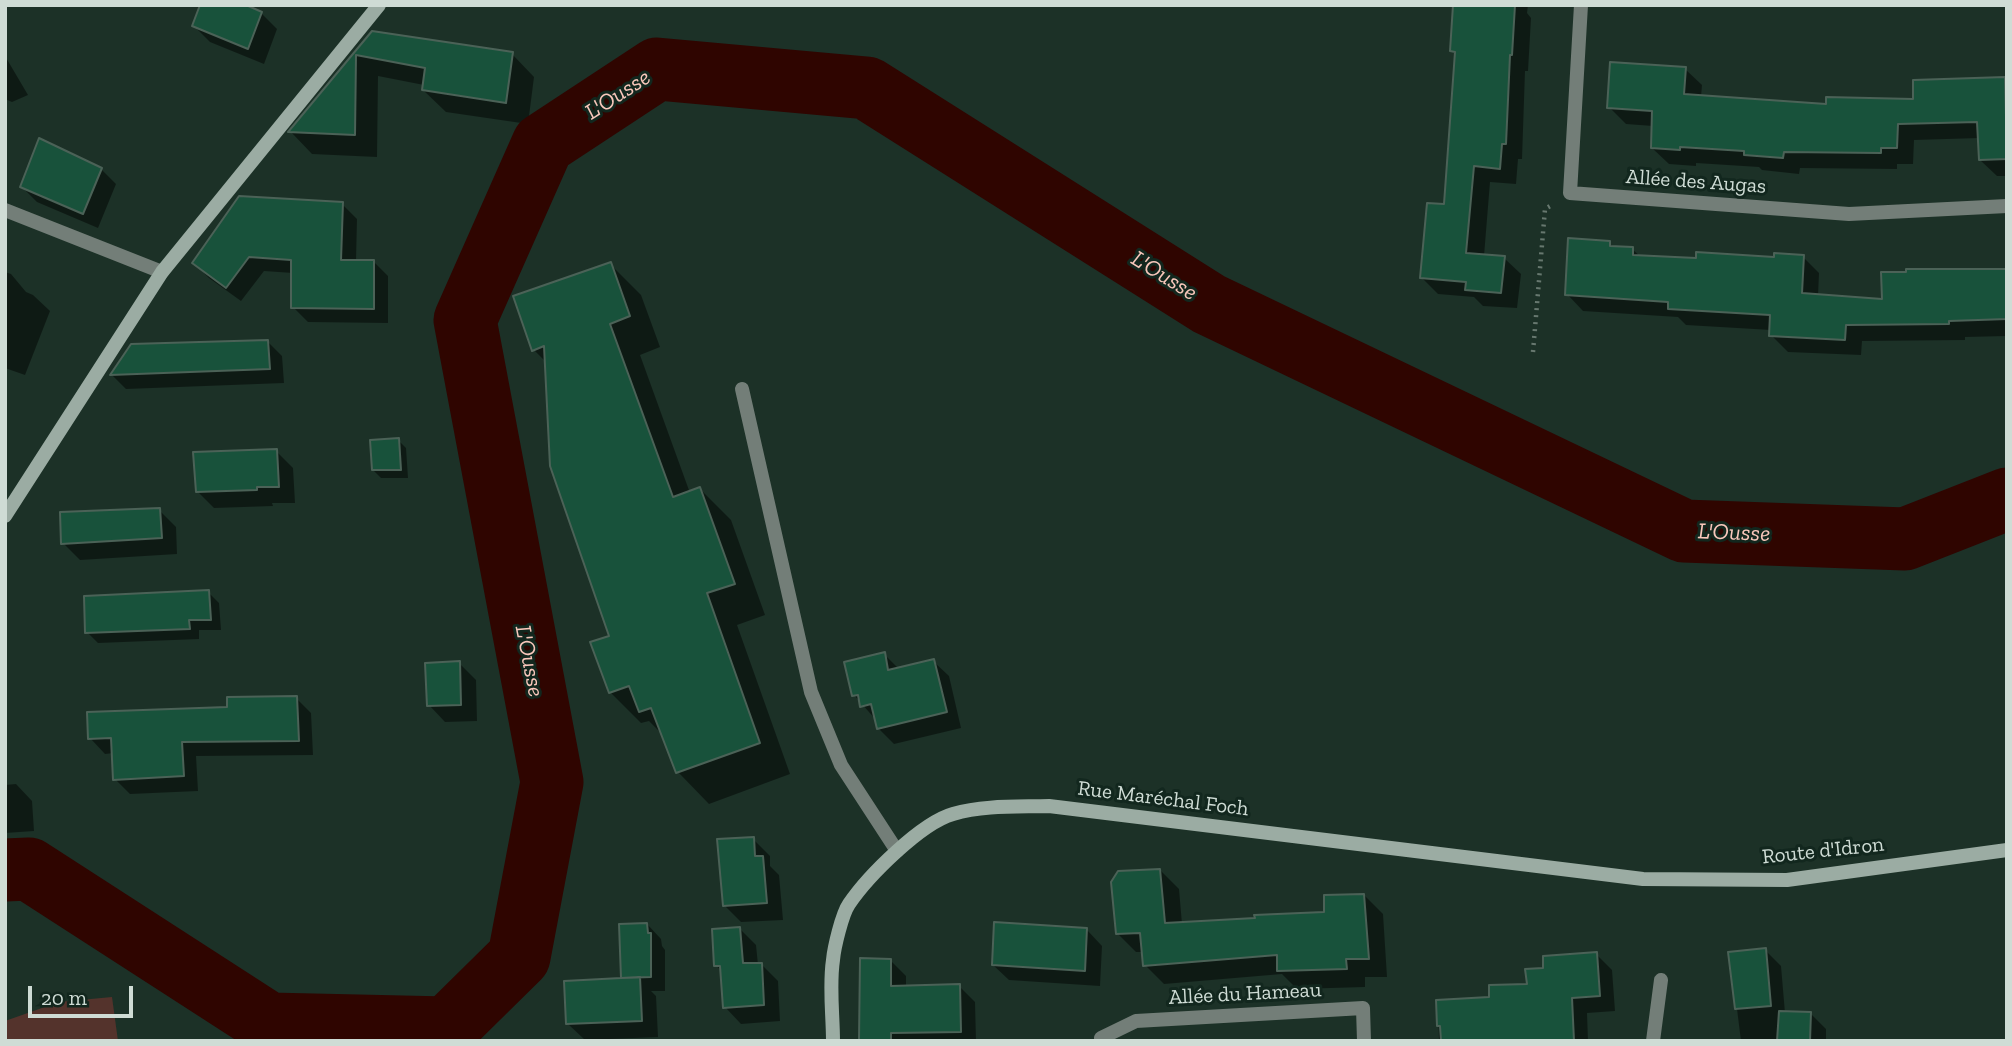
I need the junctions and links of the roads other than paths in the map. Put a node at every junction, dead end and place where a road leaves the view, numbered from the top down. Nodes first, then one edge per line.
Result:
1 (379, 5) edge
2 (1581, 5) edge
3 (2007, 205) edge
4 (5, 210) edge
5 (162, 272) junction
6 (742, 388) dead end
7 (5, 516) edge
8 (2007, 850) edge
9 (897, 851) junction
10 (1643, 878) joint
11 (1661, 979) dead end
12 (1101, 1038) dead end
13 (833, 1041) edge
14 (1364, 1041) edge
15 (1653, 1041) edge

1 - 5 street
2 - 3 street, Allée des Augas
4 - 5 street
5 - 7 street
6 - 9 street
8 - 10 street, Route d'Idron
9 - 10 street, Rue Maréchal Foch
9 - 13 street, Rue Maréchal Foch
11 - 15 street
12 - 14 street, Allée du Hameau

